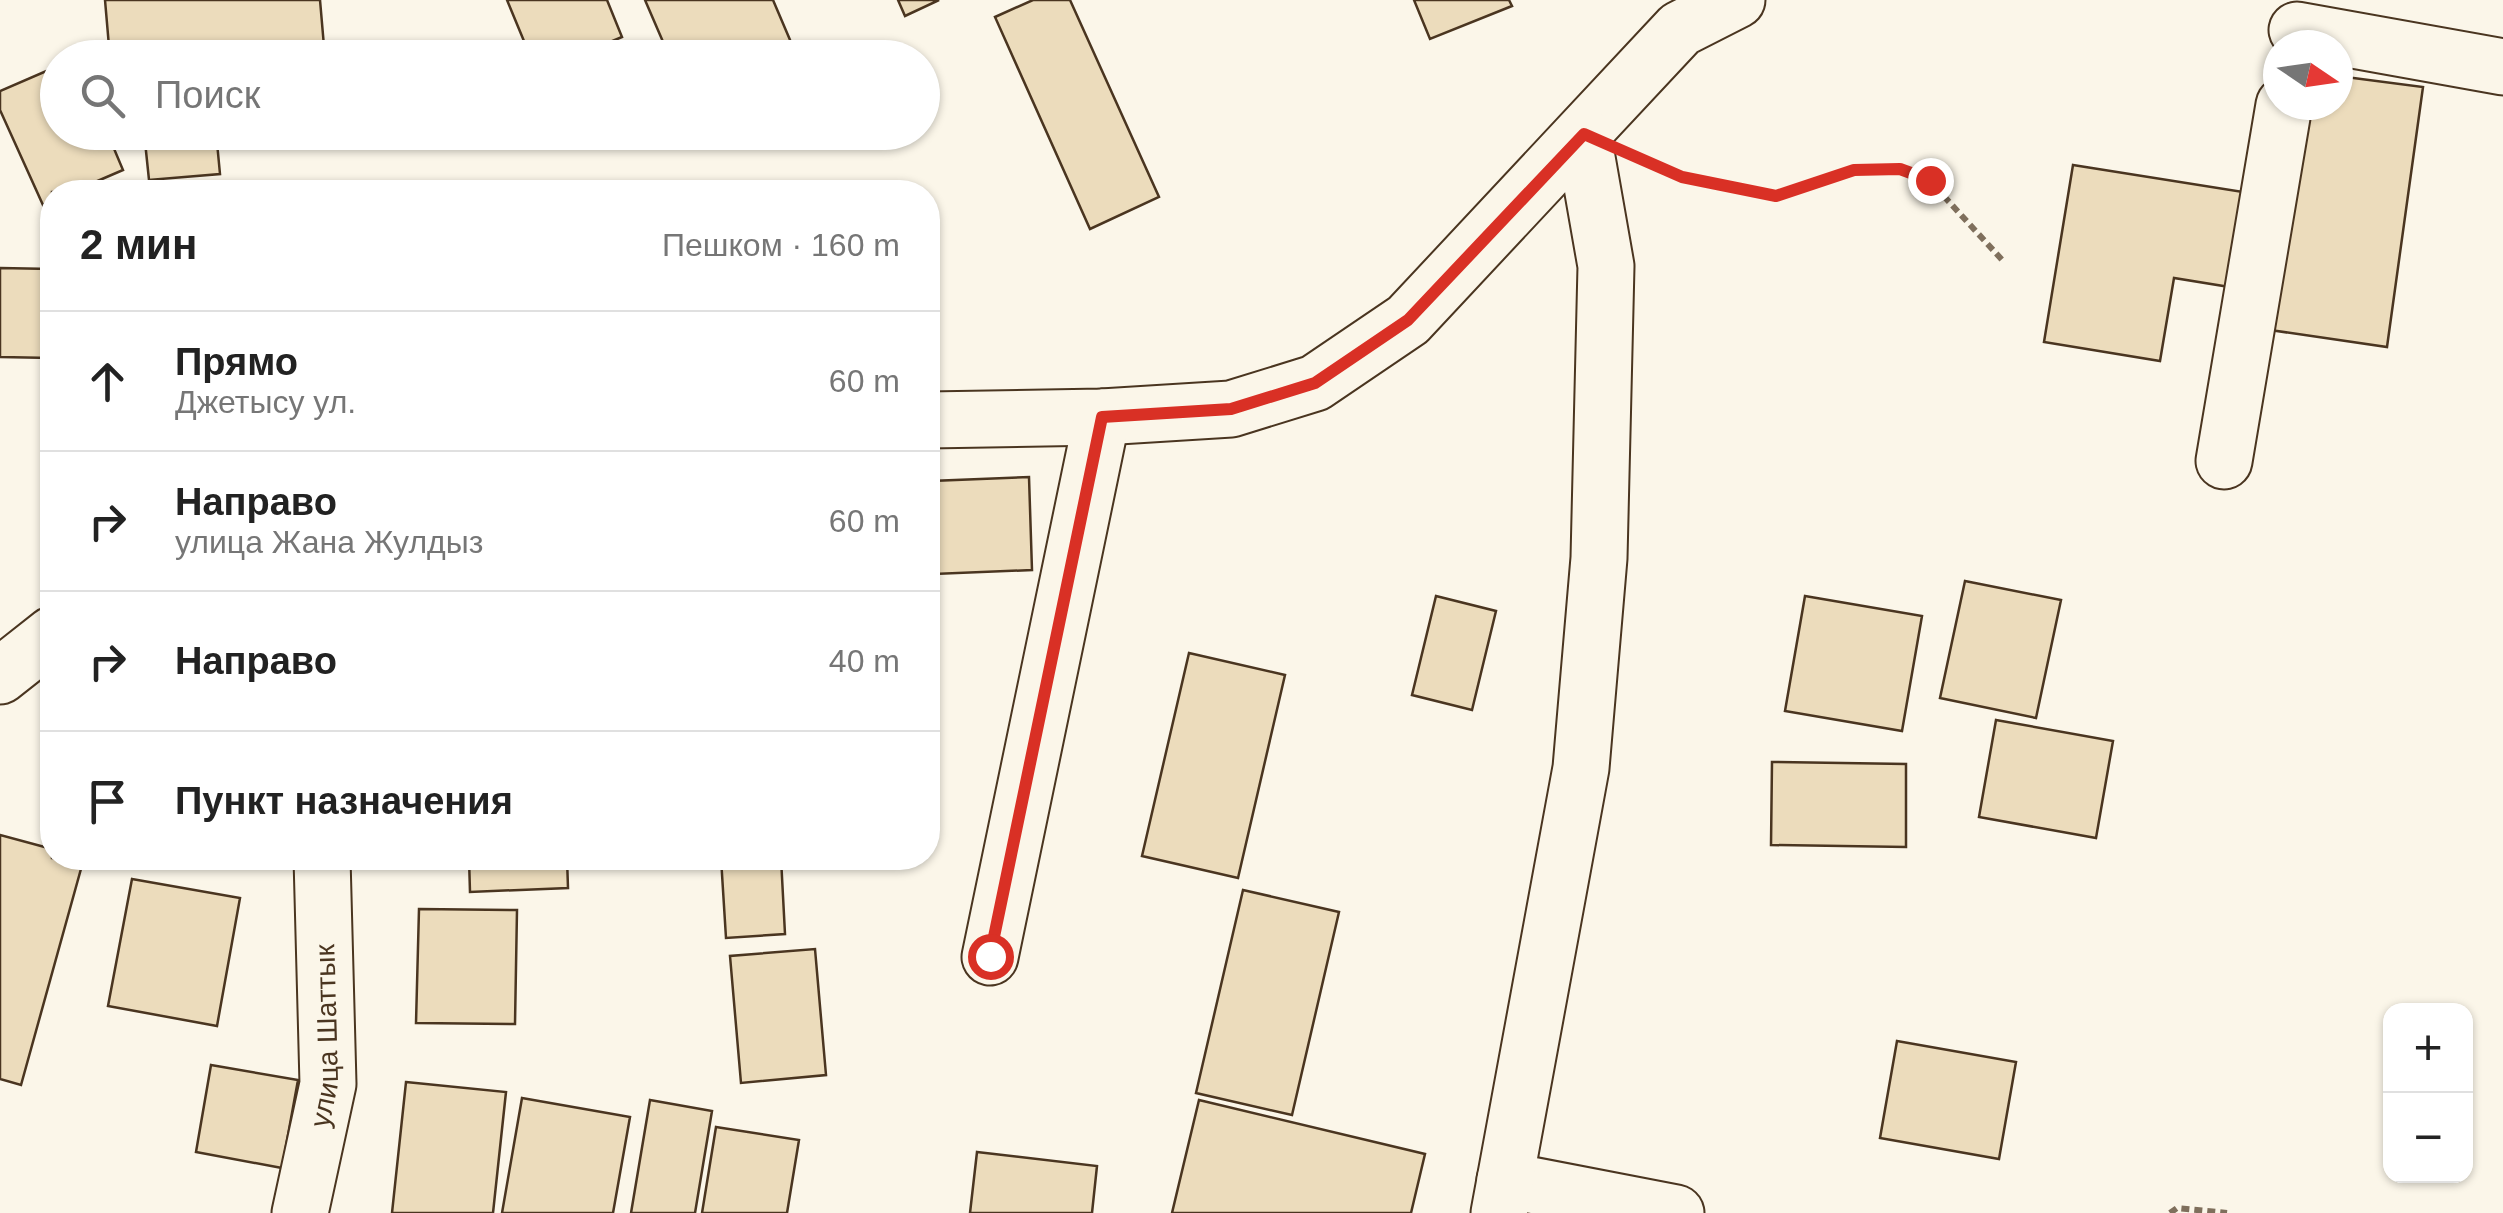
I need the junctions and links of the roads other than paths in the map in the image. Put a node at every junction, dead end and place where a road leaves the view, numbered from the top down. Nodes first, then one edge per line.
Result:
1 (1736, 0) edge
2 (2297, 25) edge
3 (2503, 67) edge
4 (2281, 120) edge
5 (1584, 134) junction
6 (1102, 417) junction
7 (940, 420) edge
8 (2224, 461) dead end
9 (40, 644) edge
10 (0, 676) edge
11 (322, 870) edge
12 (990, 956) dead end
13 (1502, 1197) edge
14 (300, 1213) edge
15 (1676, 1213) edge

1 - 5 street
2 - 3 street
4 - 8 street
5 - 6 street
5 - 13 street
6 - 7 street
6 - 12 street
9 - 10 street
11 - 14 street, улица Шаттык
13 - 15 street

